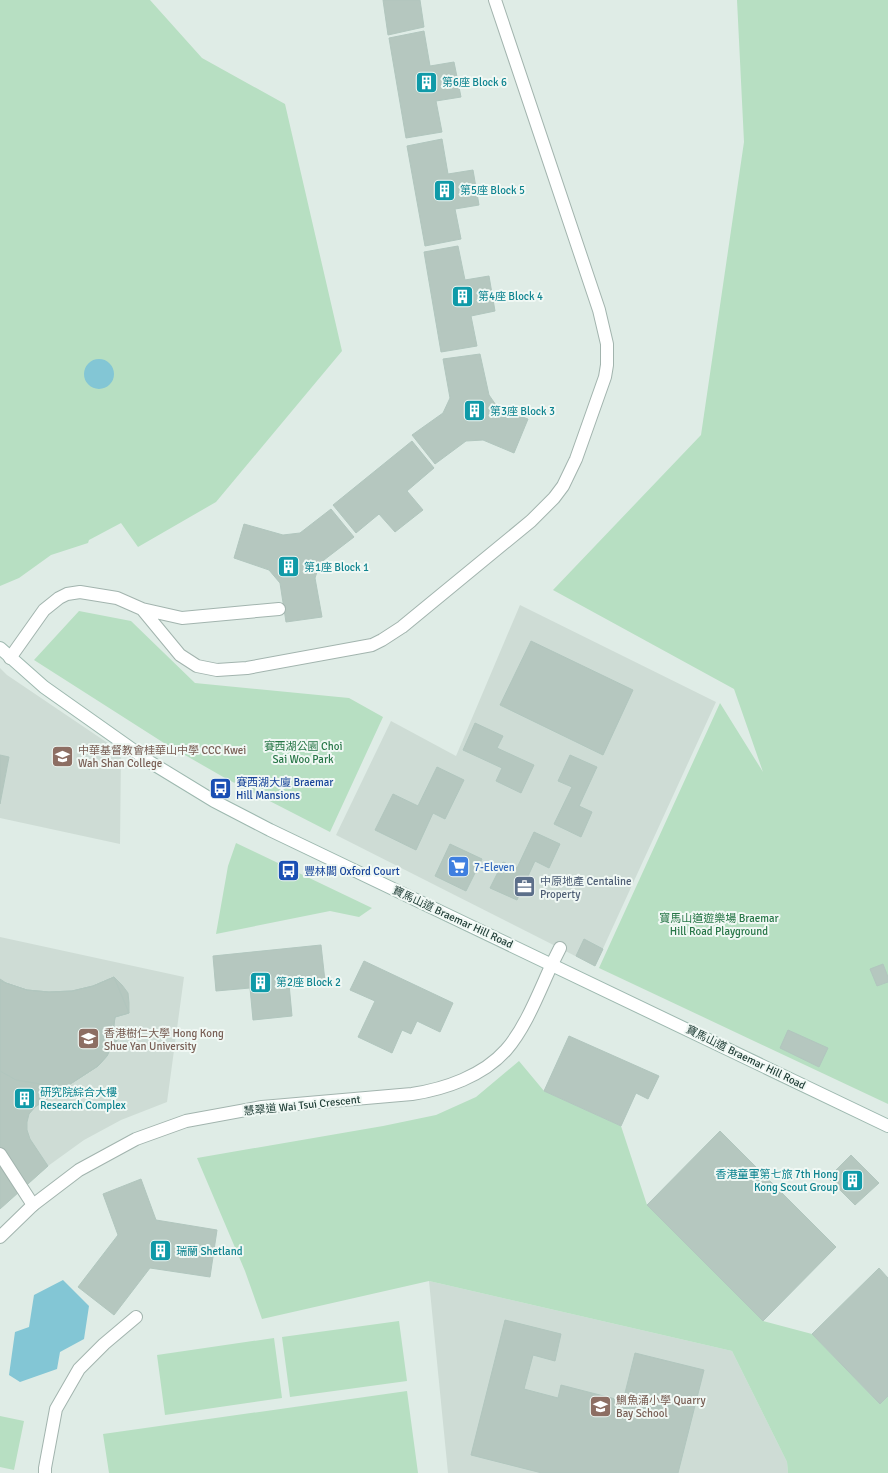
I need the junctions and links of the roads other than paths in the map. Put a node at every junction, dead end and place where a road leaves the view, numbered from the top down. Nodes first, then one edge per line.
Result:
1 (495, 0) edge
2 (142, 609) junction
3 (279, 609) dead end
4 (0, 648) edge
5 (10, 658) junction
6 (560, 948) dead end
7 (552, 964) junction
8 (888, 1126) edge
9 (0, 1154) edge
10 (33, 1205) junction
11 (0, 1237) edge
12 (136, 1317) dead end
13 (45, 1473) edge

1 - 2 street
2 - 3 street
2 - 5 street
4 - 5 street, 寶馬山道 Braemar Hill Road
5 - 7 street, 寶馬山道 Braemar Hill Road
6 - 7 street, 慧翠道 Wai Tsui Crescent
7 - 8 street, 寶馬山道 Braemar Hill Road
7 - 10 street, 慧翠道 Wai Tsui Crescent
9 - 10 street
10 - 11 street, 慧翠道 Wai Tsui Crescent
12 - 13 street

